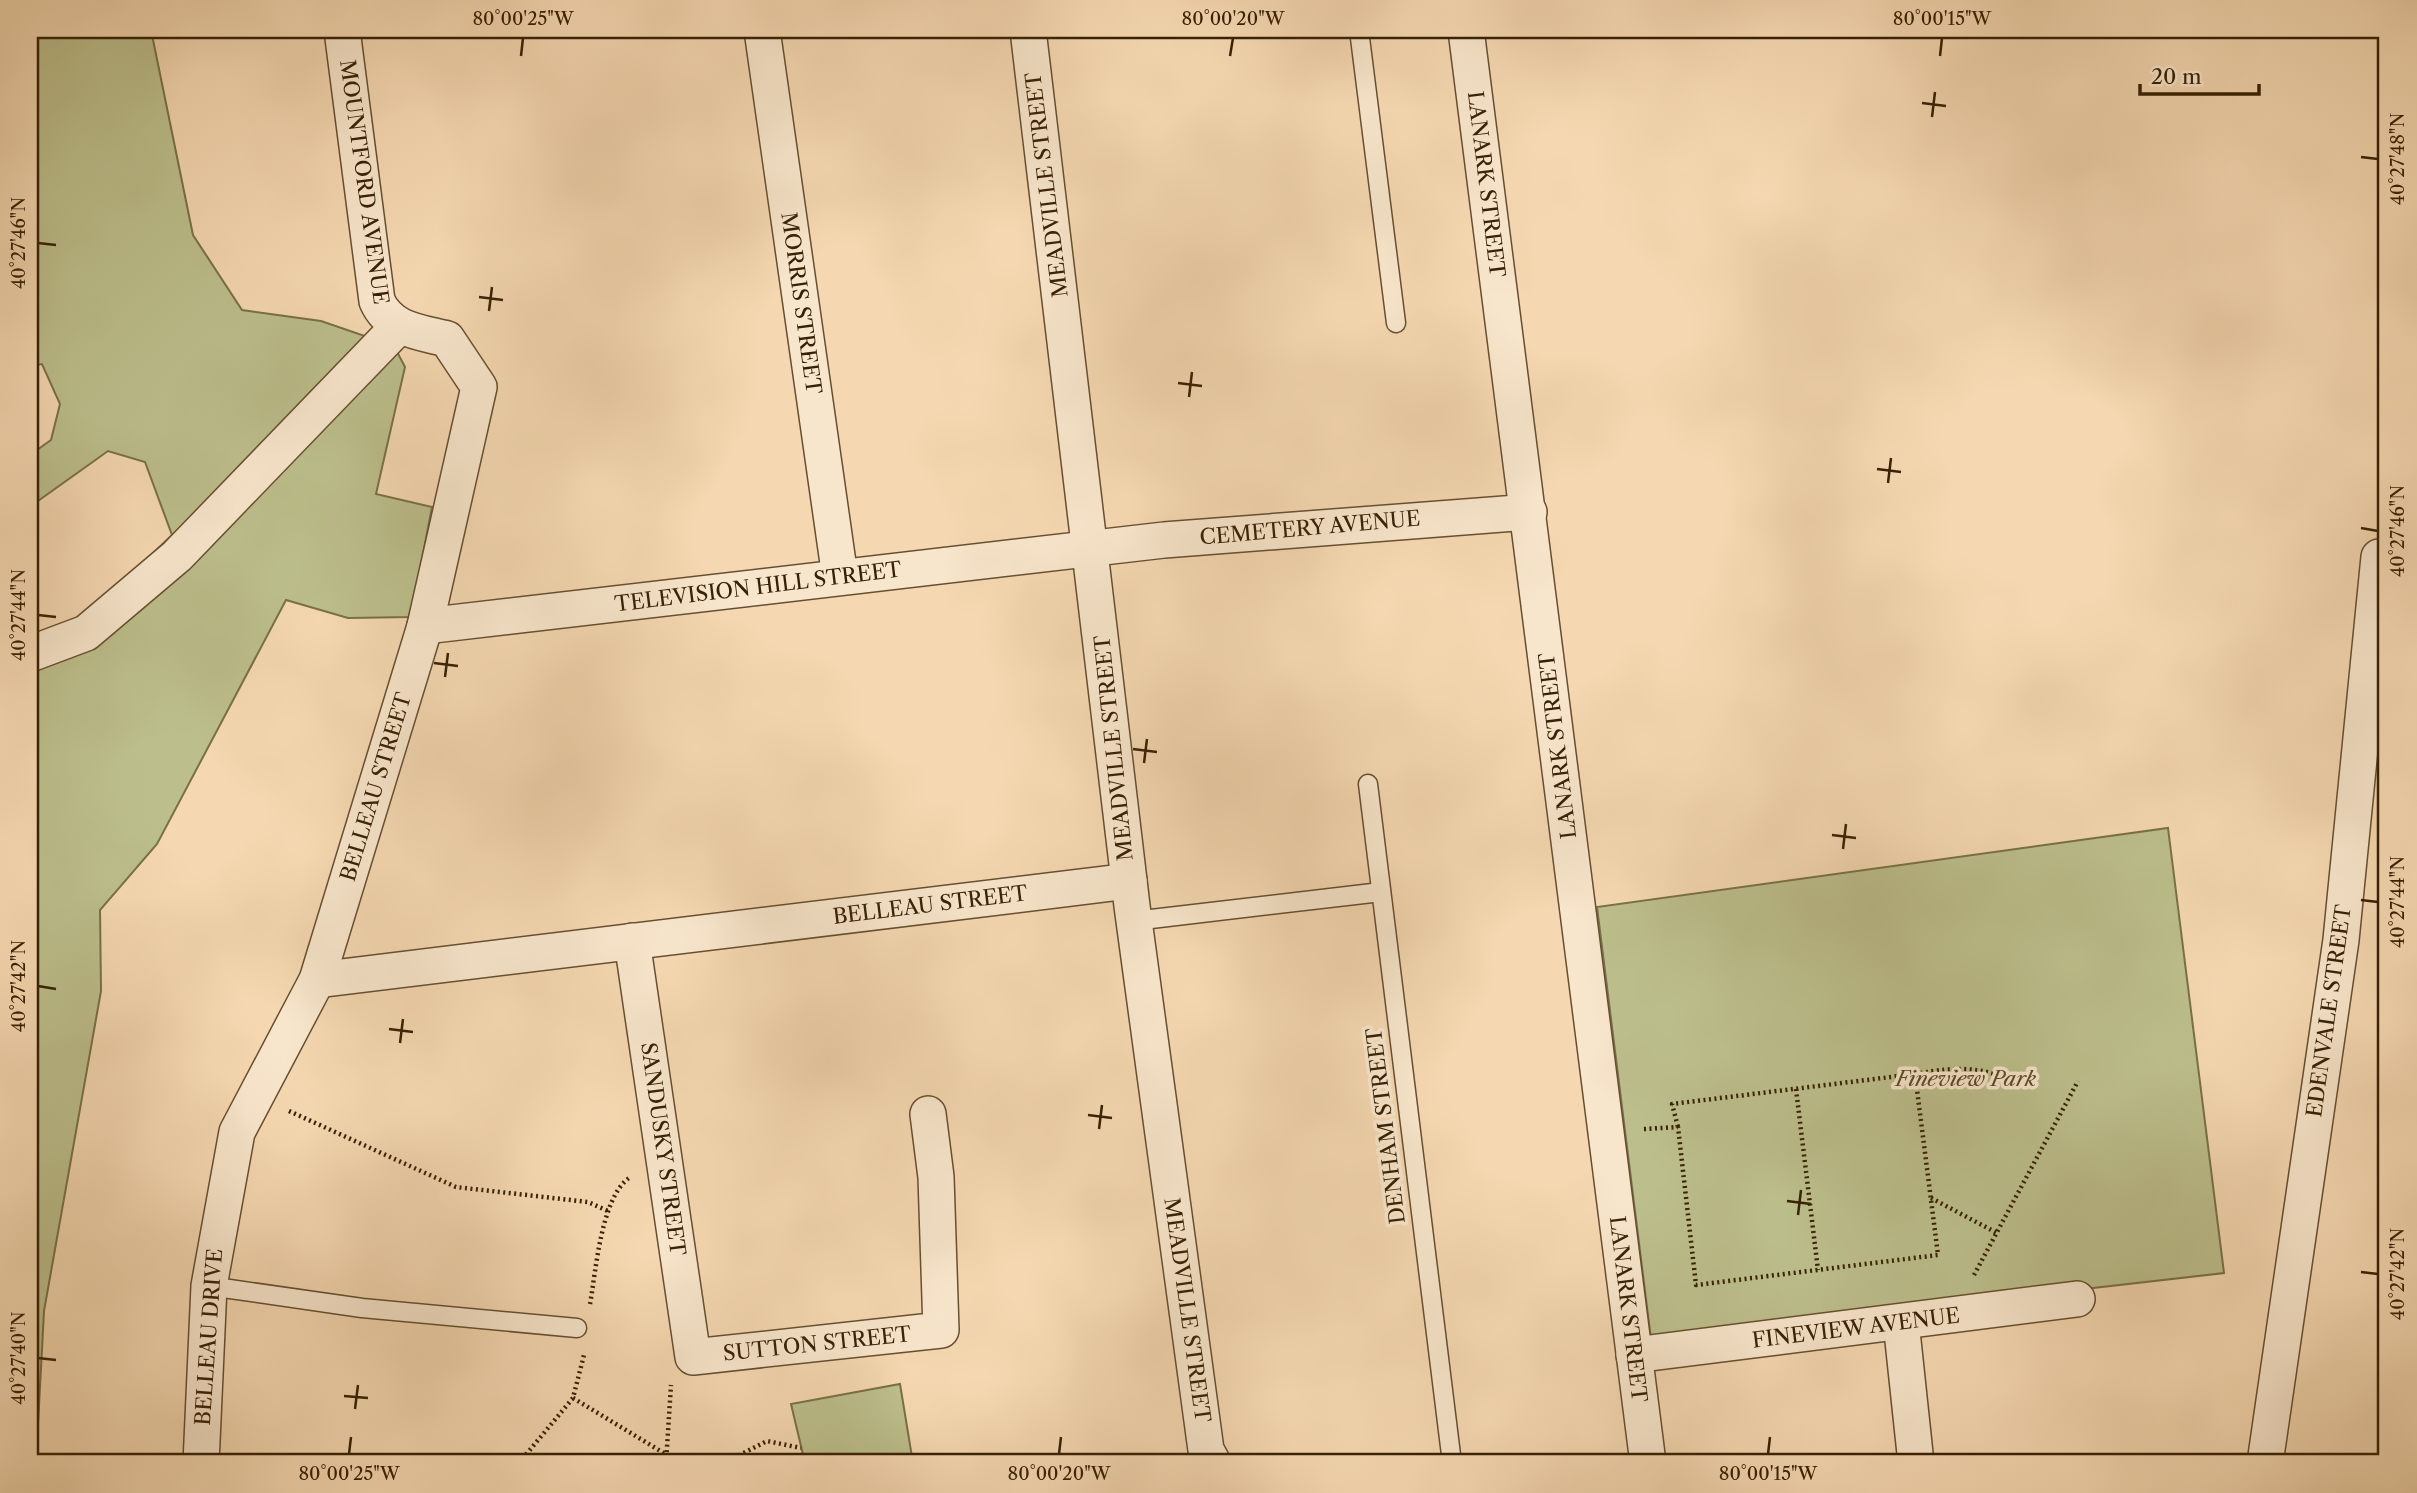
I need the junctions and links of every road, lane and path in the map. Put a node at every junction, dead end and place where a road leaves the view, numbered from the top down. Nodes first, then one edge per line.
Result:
1 (342, 30) edge
2 (762, 30) edge
3 (1028, 30) edge
4 (1359, 30) edge
5 (1466, 30) edge
6 (1396, 323) dead end
7 (399, 326) junction
8 (1529, 512) junction
9 (1091, 548) junction
10 (2379, 557) dead end
11 (840, 577) junction
12 (425, 626) junction
13 (30, 654) edge
14 (1368, 784) dead end
15 (1129, 881) junction
16 (1381, 892) junction
17 (1134, 921) junction
18 (632, 941) junction
19 (317, 979) junction
20 (1915, 1074) junction
21 (2078, 1081) dead end
22 (2026, 1086) dead end
23 (1796, 1089) junction
24 (294, 1114) dead end
25 (928, 1114) dead end
26 (1678, 1127) junction
27 (1605, 1132) junction
28 (1930, 1198) junction
29 (608, 1211) dead end
30 (1997, 1233) junction
31 (1818, 1270) junction
32 (209, 1286) junction
33 (2077, 1299) dead end
34 (1952, 1315) junction
35 (1901, 1322) junction
36 (577, 1328) dead end
37 (1634, 1355) junction
38 (693, 1357) joint
39 (573, 1398) dead end
40 (670, 1412) dead end
41 (801, 1448) dead end
42 (667, 1455) junction
43 (201, 1463) edge
44 (666, 1463) edge
45 (724, 1463) edge
46 (1213, 1463) edge
47 (1452, 1463) edge
48 (1648, 1463) edge
49 (1916, 1463) edge
50 (2265, 1463) edge

1 - 7 street, MOUNTFORD AVENUE
2 - 11 street, MORRIS STREET
3 - 9 street, MEADVILLE STREET
4 - 6 lane
5 - 8 street, LANARK STREET
7 - 12 street, BELLEAU STREET
7 - 13 street
8 - 9 street, CEMETERY AVENUE
8 - 27 street, LANARK STREET
9 - 11 street, TELEVISION HILL STREET
9 - 15 street, MEADVILLE STREET
10 - 50 street, EDENVALE STREET
11 - 12 street, TELEVISION HILL STREET
12 - 19 street, BELLEAU STREET
14 - 16 lane, DENHAM STREET
15 - 17 street, MEADVILLE STREET
15 - 18 street, BELLEAU STREET
16 - 17 lane
16 - 47 lane, DENHAM STREET
17 - 46 street, MEADVILLE STREET
18 - 19 street, BELLEAU STREET
18 - 38 street, SANDUSKY STREET
19 - 32 street, BELLEAU DRIVE
20 - 22 path
20 - 23 path
20 - 28 path
21 - 30 path
23 - 26 path
23 - 31 path
24 - 29 path
25 - 38 street, SUTTON STREET
26 - 27 path
26 - 31 path
27 - 37 street, LANARK STREET
28 - 30 path
28 - 31 path
30 - 34 path
32 - 36 lane
32 - 43 street, BELLEAU DRIVE
33 - 34 street, FINEVIEW AVENUE
34 - 35 street, FINEVIEW AVENUE
35 - 37 street, FINEVIEW AVENUE
35 - 49 street
37 - 48 street, LANARK STREET
39 - 42 path
40 - 42 path
41 - 45 path
42 - 44 path

